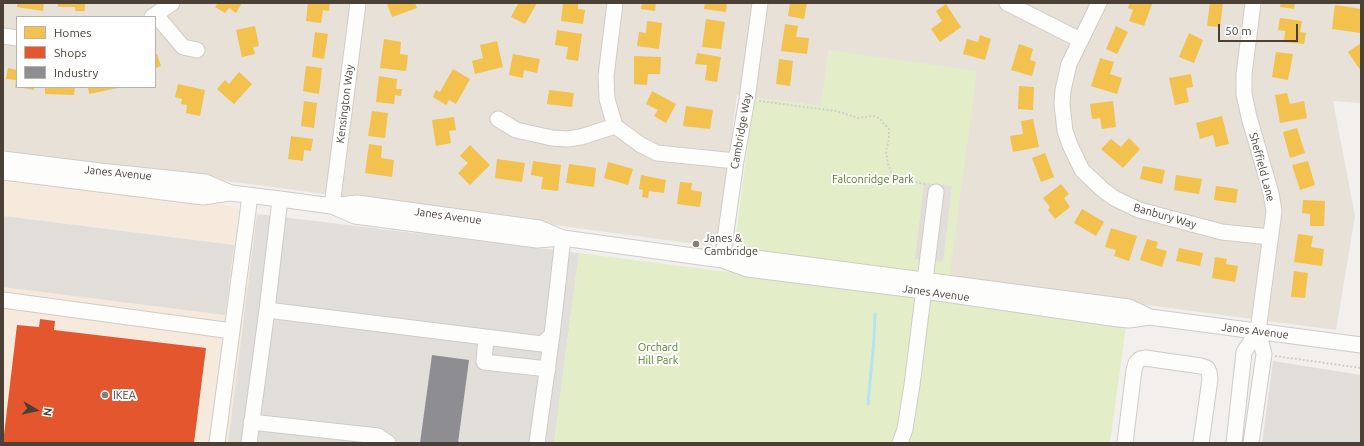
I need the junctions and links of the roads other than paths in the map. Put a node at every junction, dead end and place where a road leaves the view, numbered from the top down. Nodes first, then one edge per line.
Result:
1 (172, 3) edge
2 (358, 3) edge
3 (615, 3) edge
4 (760, 3) edge
5 (1007, 3) edge
6 (1099, 3) edge
7 (1253, 3) edge
8 (154, 16) edge
9 (156, 18) edge
10 (3, 36) edge
11 (16, 38) edge
12 (1080, 40) junction
13 (196, 50) dead end
14 (498, 119) dead end
15 (615, 126) junction
16 (3, 159) edge
17 (736, 162) junction
18 (3, 172) edge
19 (930, 188) road end
20 (231, 193) junction
21 (250, 196) junction
22 (280, 200) junction
23 (332, 206) junction
24 (1270, 237) junction
25 (563, 238) junction
26 (722, 260) junction
27 (924, 286) junction
28 (3, 300) edge
29 (267, 310) junction
30 (232, 331) junction
31 (1258, 331) junction
32 (552, 335) junction
33 (486, 338) junction
34 (1361, 345) edge
35 (548, 369) junction
36 (251, 422) junction
37 (217, 443) edge
38 (249, 443) edge
39 (388, 443) edge
40 (537, 443) edge
41 (900, 443) edge
42 (1125, 443) edge
43 (1201, 443) edge
44 (1234, 443) edge
45 (1251, 443) edge

1 - 8 street
2 - 23 street, Kensington Way
3 - 15 street
4 - 17 street, Cambridge Way
5 - 12 street
6 - 12 street, Banbury Way
7 - 24 street, Sheffield Lane
9 - 13 street
10 - 11 street
12 - 24 street, Banbury Way
14 - 15 street
15 - 17 street
16 - 20 street, Janes Avenue
17 - 26 street, Cambridge Way
18 - 20 street, Janes Avenue
19 - 27 street
20 - 21 street, Janes Avenue
21 - 22 street, Janes Avenue
21 - 30 street
22 - 23 street, Janes Avenue
22 - 29 street
23 - 25 street, Janes Avenue
24 - 31 street, Sheffield Lane
25 - 26 street, Janes Avenue
25 - 32 street
26 - 27 street, Janes Avenue
27 - 31 street, Janes Avenue
27 - 41 street
28 - 30 street
29 - 33 street
29 - 36 street
30 - 37 street
31 - 34 street, Janes Avenue
31 - 44 street
31 - 45 street
32 - 33 street
32 - 35 street
33 - 35 street
35 - 40 street
36 - 38 street
36 - 39 street
42 - 43 street

